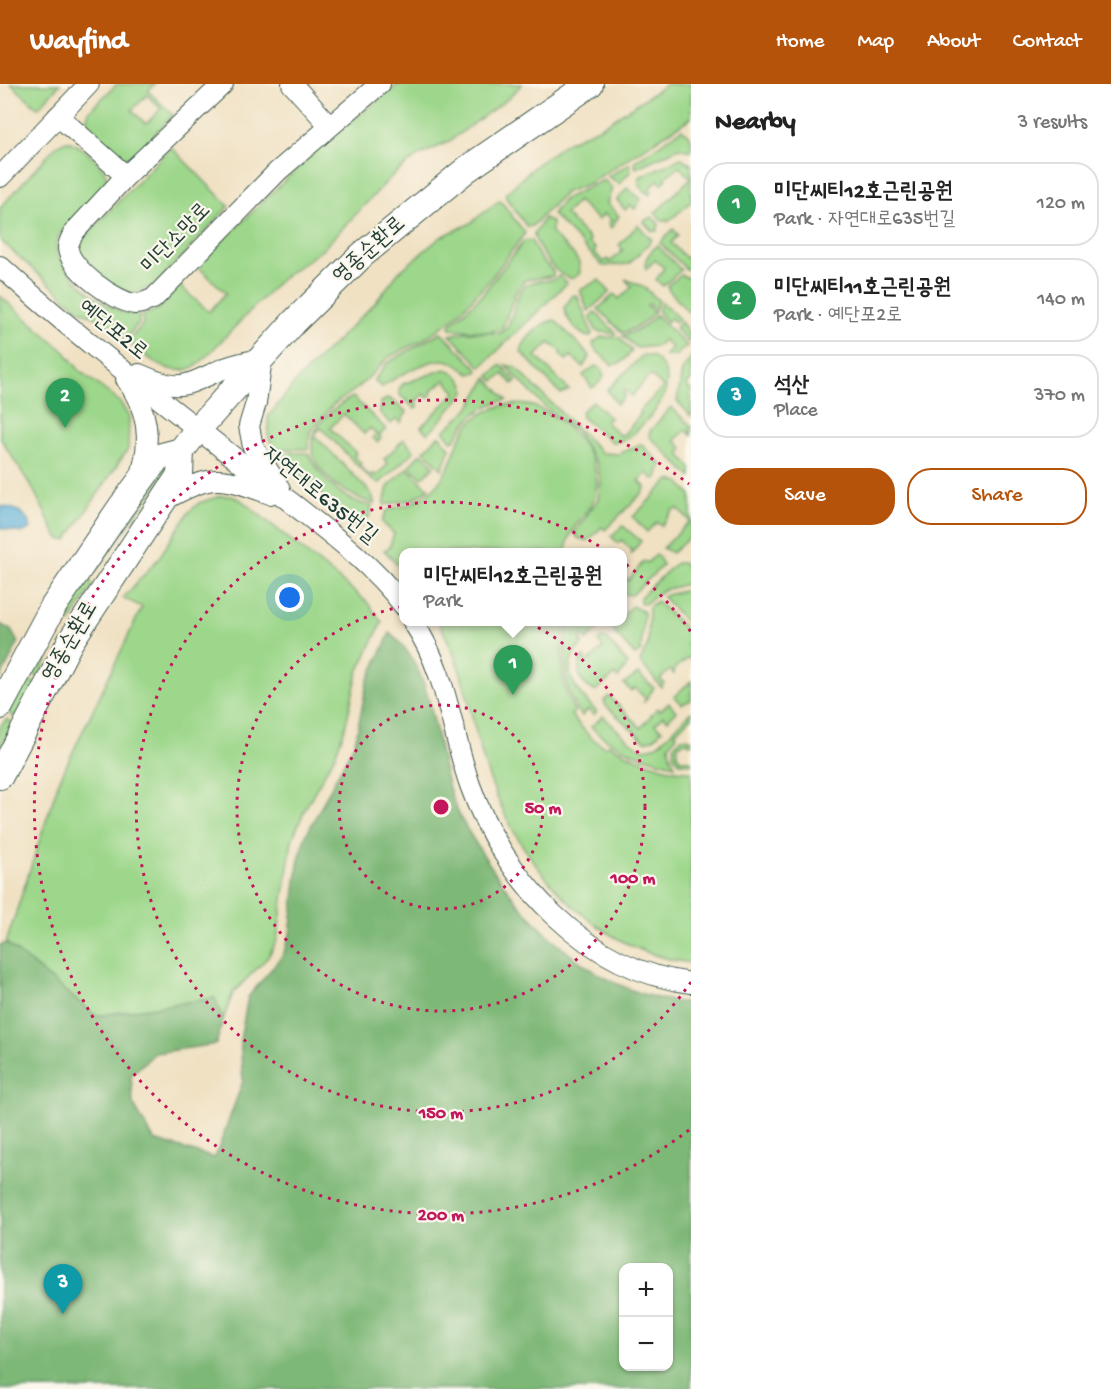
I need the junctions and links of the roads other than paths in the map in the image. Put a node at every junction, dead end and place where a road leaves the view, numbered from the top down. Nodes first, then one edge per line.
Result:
1 (89, 84) edge
2 (223, 84) edge
3 (292, 84) edge
4 (380, 84) edge
5 (590, 84) edge
6 (58, 116) junction
7 (329, 125) junction
8 (0, 177) edge
9 (126, 177) junction
10 (0, 266) edge
11 (262, 358) junction
12 (115, 364) junction
13 (198, 429) junction
14 (181, 451) junction
15 (139, 483) junction
16 (287, 500) junction
17 (162, 501) junction
18 (399, 600) edge
19 (416, 626) edge
20 (0, 706) edge
21 (0, 776) edge
22 (691, 982) edge

1 - 6 street
2 - 9 street, 미단소망로
3 - 7 street
4 - 7 street, 미단소망로
5 - 11 main road, 영종순환로
6 - 8 street
6 - 9 street
7 - 9 street, 미단소망로
10 - 12 street, 예단포2로
11 - 12 street
11 - 13 main road, 영종순환로
11 - 16 street
12 - 13 street, 예단포2로
12 - 15 street
13 - 14 main road, 영종순환로
13 - 16 street, 자연대로635번길
14 - 15 main road, 영종순환로
14 - 17 main road, 영종순환로
15 - 20 main road, 영종순환로
16 - 17 street
16 - 18 street, 자연대로635번길
17 - 21 main road, 영종순환로
19 - 22 street

